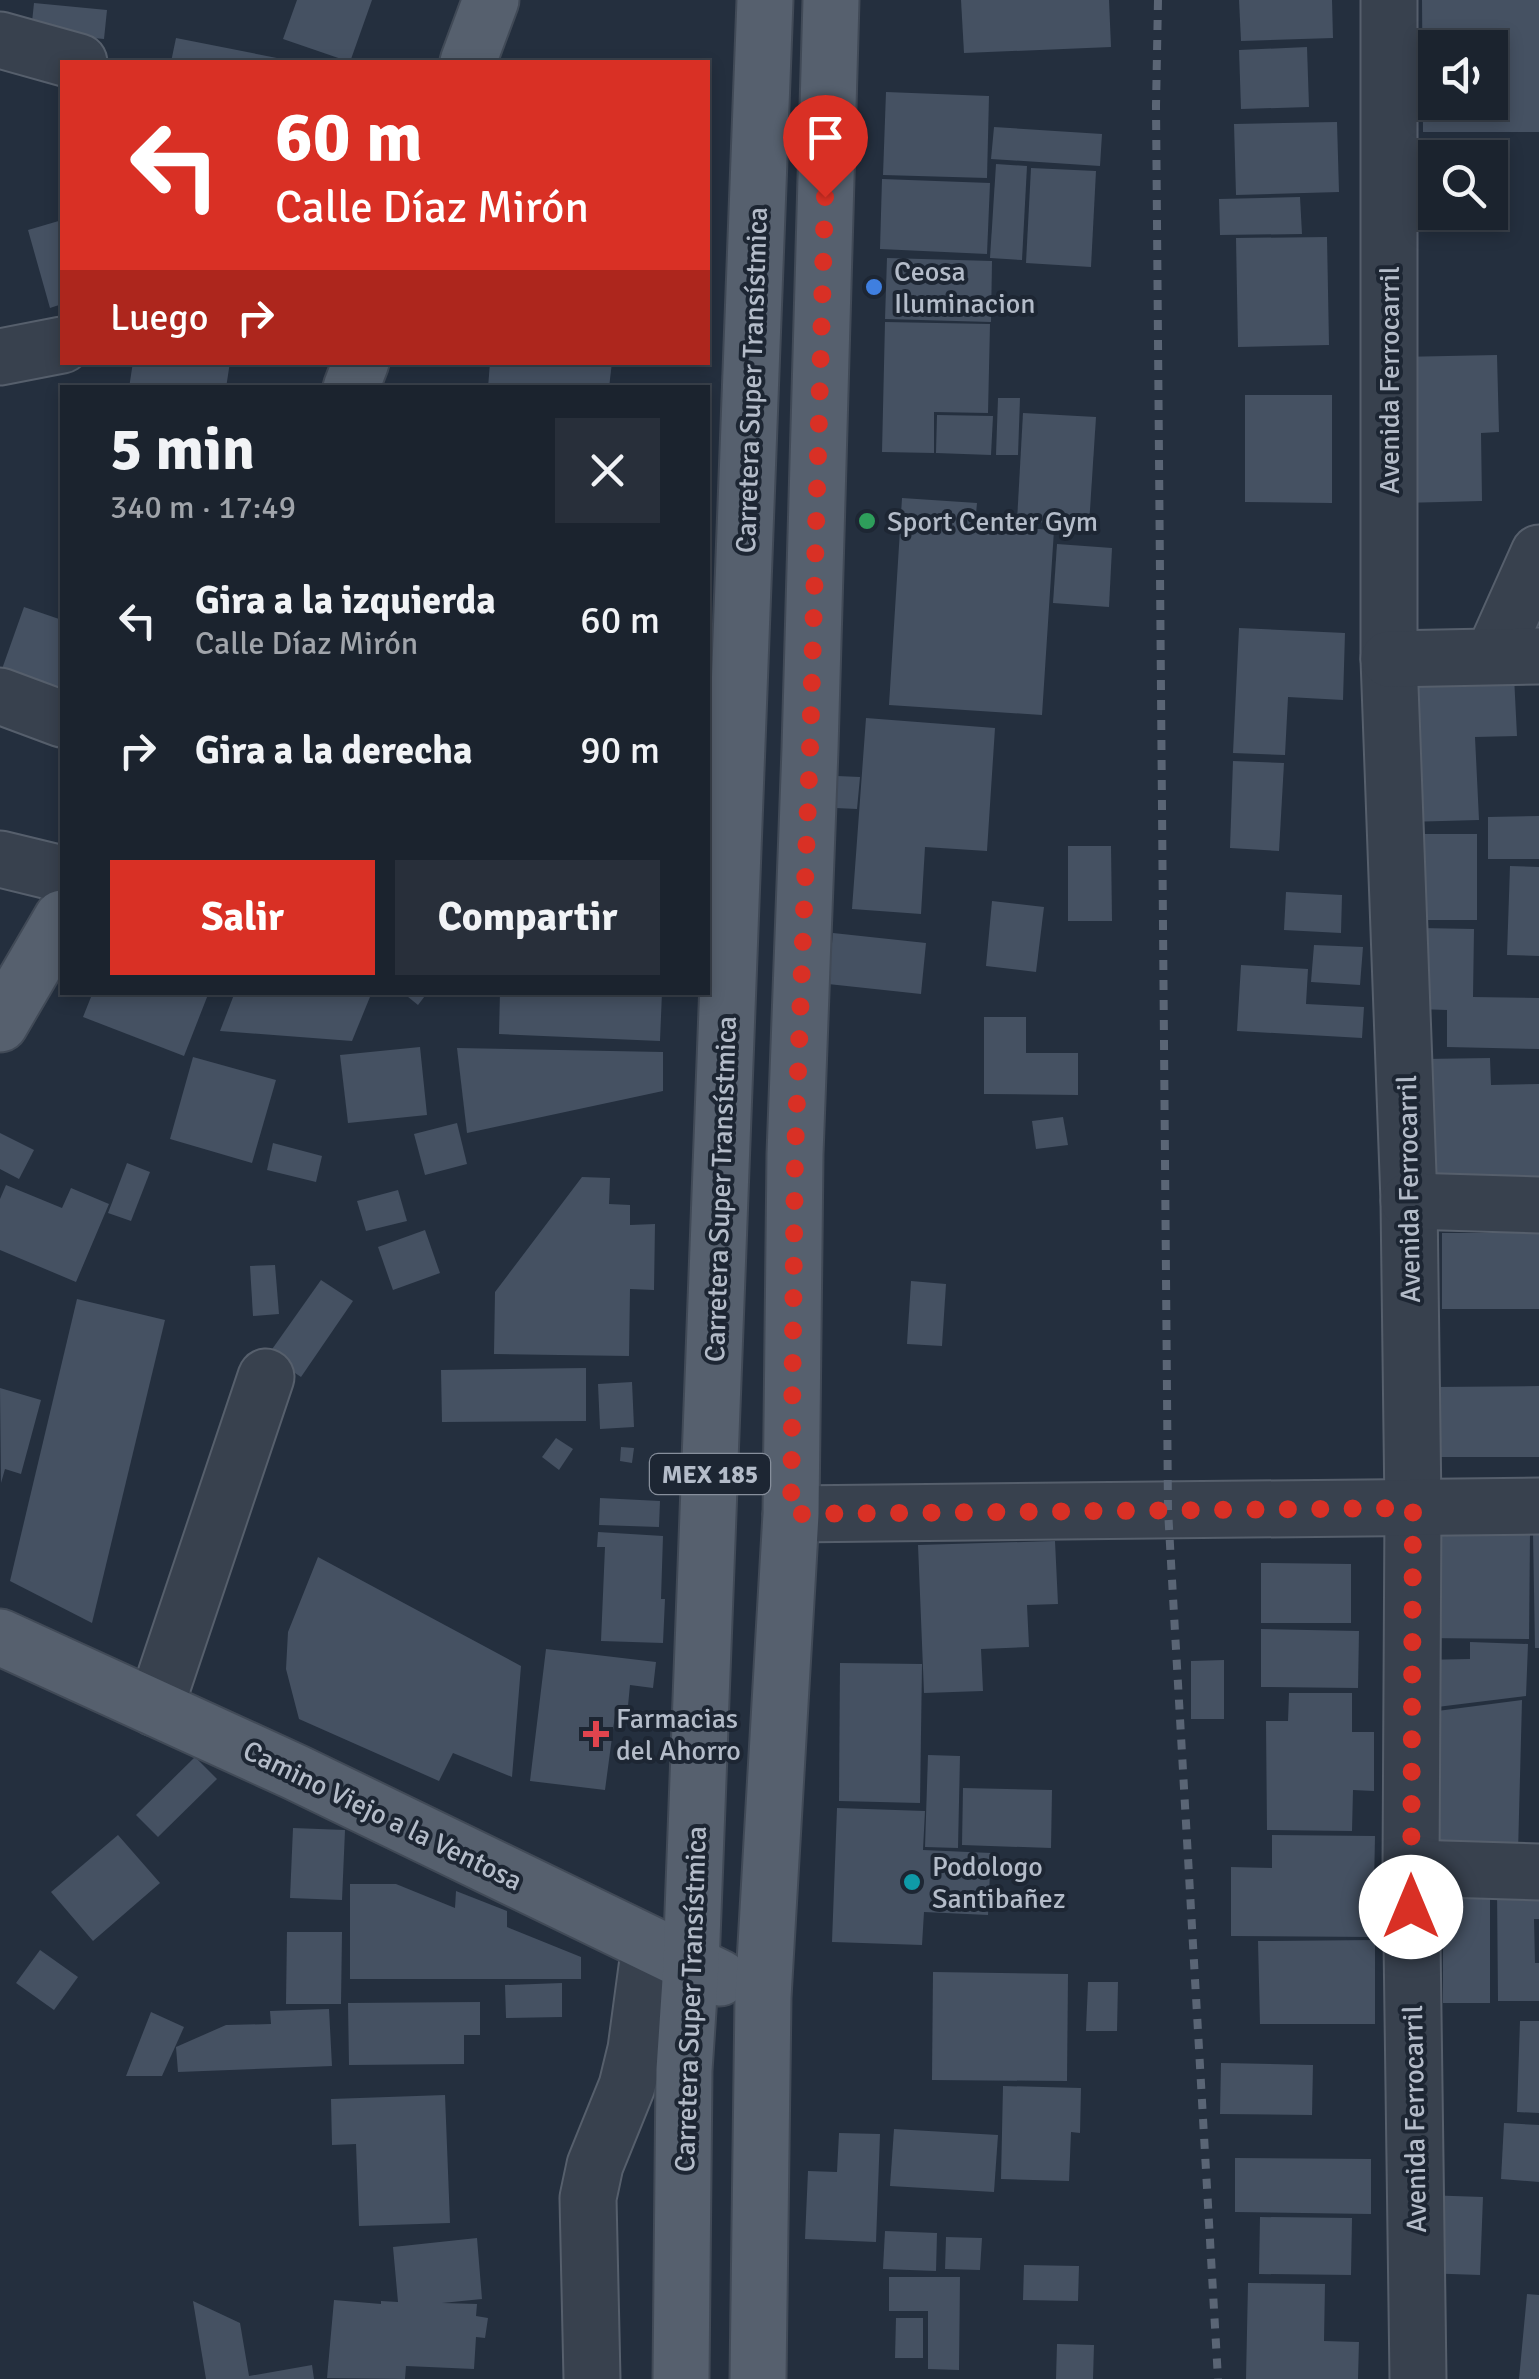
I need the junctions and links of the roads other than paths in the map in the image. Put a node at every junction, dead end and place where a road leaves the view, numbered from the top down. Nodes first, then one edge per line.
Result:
1 (491, 0) edge
2 (764, 0) edge
3 (830, 0) edge
4 (1389, 0) edge
5 (0, 40) edge
6 (72, 60) edge
7 (469, 60) edge
8 (60, 345) edge
9 (0, 357) edge
10 (1539, 553) edge
11 (1516, 656) edge
12 (1389, 659) junction
13 (0, 696) edge
14 (60, 718) edge
15 (738, 746) junction
16 (810, 749) junction
17 (0, 859) edge
18 (60, 874) edge
19 (60, 921) edge
20 (718, 979) edge
21 (0, 1024) edge
22 (1410, 1201) junction
23 (1539, 1205) edge
24 (266, 1377) dead end
25 (1539, 1506) edge
26 (1413, 1508) junction
27 (791, 1514) junction
28 (0, 1637) edge
29 (155, 1708) junction
30 (1411, 1868) junction
31 (1539, 1872) edge
32 (671, 1955) junction
33 (764, 1997) junction
34 (592, 2379) edge
35 (681, 2379) edge
36 (758, 2379) edge
37 (1418, 2379) edge

1 - 7 main road
2 - 15 main road, Carretera Super Transístmica / MEX 185
3 - 16 main road, MEX 185
4 - 12 street, Avenida Ferrocarril
5 - 6 street
8 - 9 street
10 - 11 street
11 - 12 street
12 - 22 street, Avenida Ferrocarril
13 - 14 street
15 - 16 main road
15 - 20 main road, Carretera Super Transístmica / MEX 185
16 - 27 main road, MEX 185
17 - 18 street
19 - 21 main road
20 - 32 main road, Carretera Super Transístmica / MEX 185
22 - 23 street
22 - 26 street, Avenida Ferrocarril
24 - 29 street
25 - 26 street
26 - 27 street
26 - 30 street, Avenida Ferrocarril
27 - 33 main road, MEX 185
28 - 29 main road, Camino Viejo a la Ventosa
29 - 32 main road, Camino Viejo a la Ventosa
30 - 31 street
30 - 37 street, Avenida Ferrocarril
32 - 33 main road, Camino Viejo a la Ventosa
32 - 34 street
32 - 35 main road, Carretera Super Transístmica / MEX 185
33 - 36 main road, MEX 185

